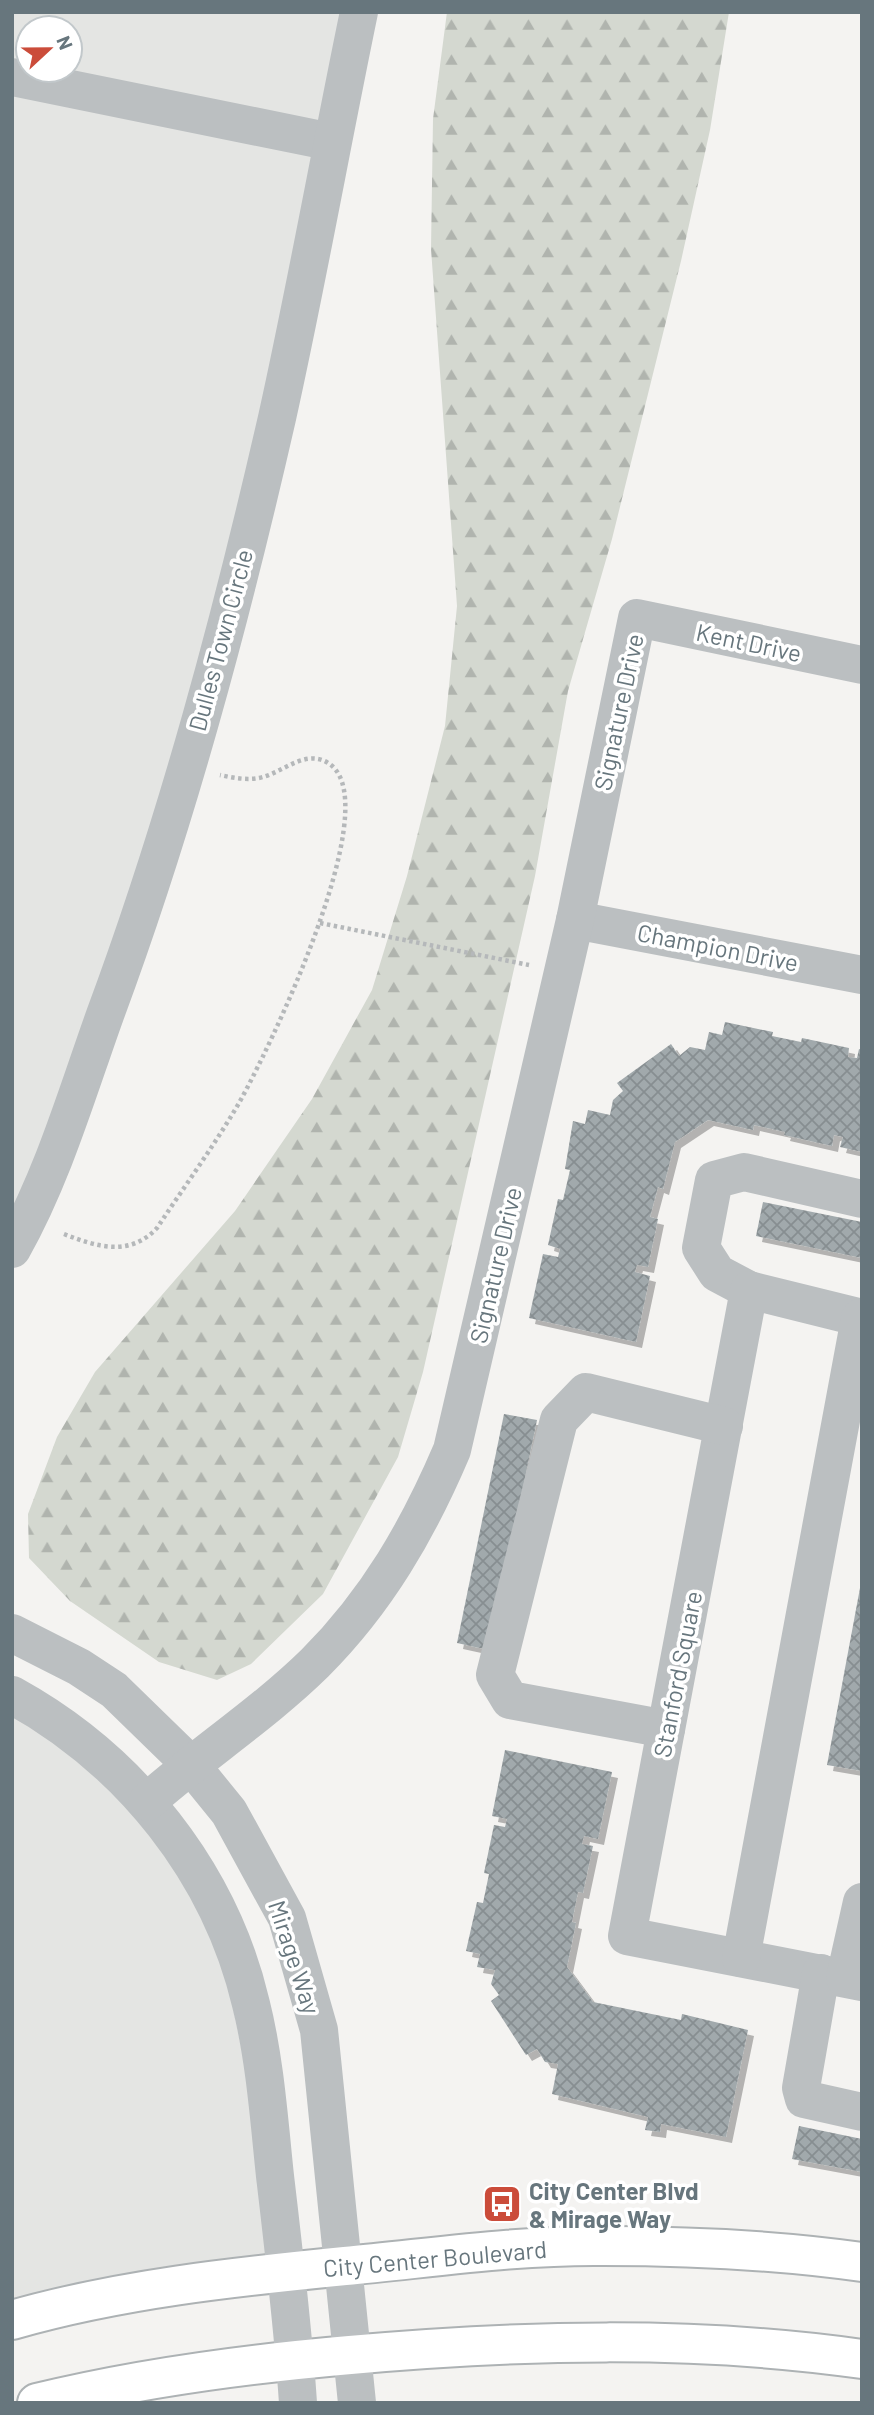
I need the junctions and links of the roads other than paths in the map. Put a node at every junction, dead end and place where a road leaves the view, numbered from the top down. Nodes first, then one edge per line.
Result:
1 (359, 12) edge
2 (12, 76) edge
3 (332, 142) junction
4 (637, 618) joint
5 (862, 666) edge
6 (575, 920) junction
7 (862, 975) edge
8 (862, 1199) edge
9 (12, 1249) edge
10 (750, 1290) junction
11 (861, 1318) edge
12 (724, 1426) junction
13 (12, 1633) edge
14 (12, 1695) edge
15 (666, 1729) junction
16 (190, 1764) junction
17 (147, 1802) junction
18 (862, 1902) edge
19 (741, 1958) junction
20 (843, 1978) edge
21 (862, 2112) edge
22 (862, 2262) edge
23 (343, 2266) junction
24 (286, 2270) junction
25 (12, 2320) edge
26 (352, 2355) junction
27 (862, 2359) edge
28 (295, 2360) junction
29 (37, 2403) edge
30 (298, 2403) edge
31 (357, 2403) edge

1 - 3 street, Dulles Town Circle
2 - 3 street
3 - 9 street, Dulles Town Circle
4 - 5 street, Kent Drive
4 - 6 street, Signature Drive
6 - 7 street, Champion Drive
6 - 16 street, Signature Drive
8 - 10 street
10 - 11 street
10 - 12 street, Stanford Square
11 - 19 street
12 - 15 street, Stanford Square
12 - 15 street
13 - 16 street, Mirage Way
14 - 17 street
15 - 19 street, Stanford Square
16 - 17 street, Signature Drive
16 - 23 street, Mirage Way
17 - 24 street
18 - 20 street
19 - 20 street, Stanford Square
20 - 21 street
22 - 23 main road, City Center Boulevard
23 - 24 main road, City Center Boulevard
23 - 26 street, Mirage Way
24 - 25 main road, City Center Boulevard
24 - 28 street
26 - 27 main road
26 - 28 main road
26 - 31 street, Mirage Way
28 - 29 main road
28 - 30 street

